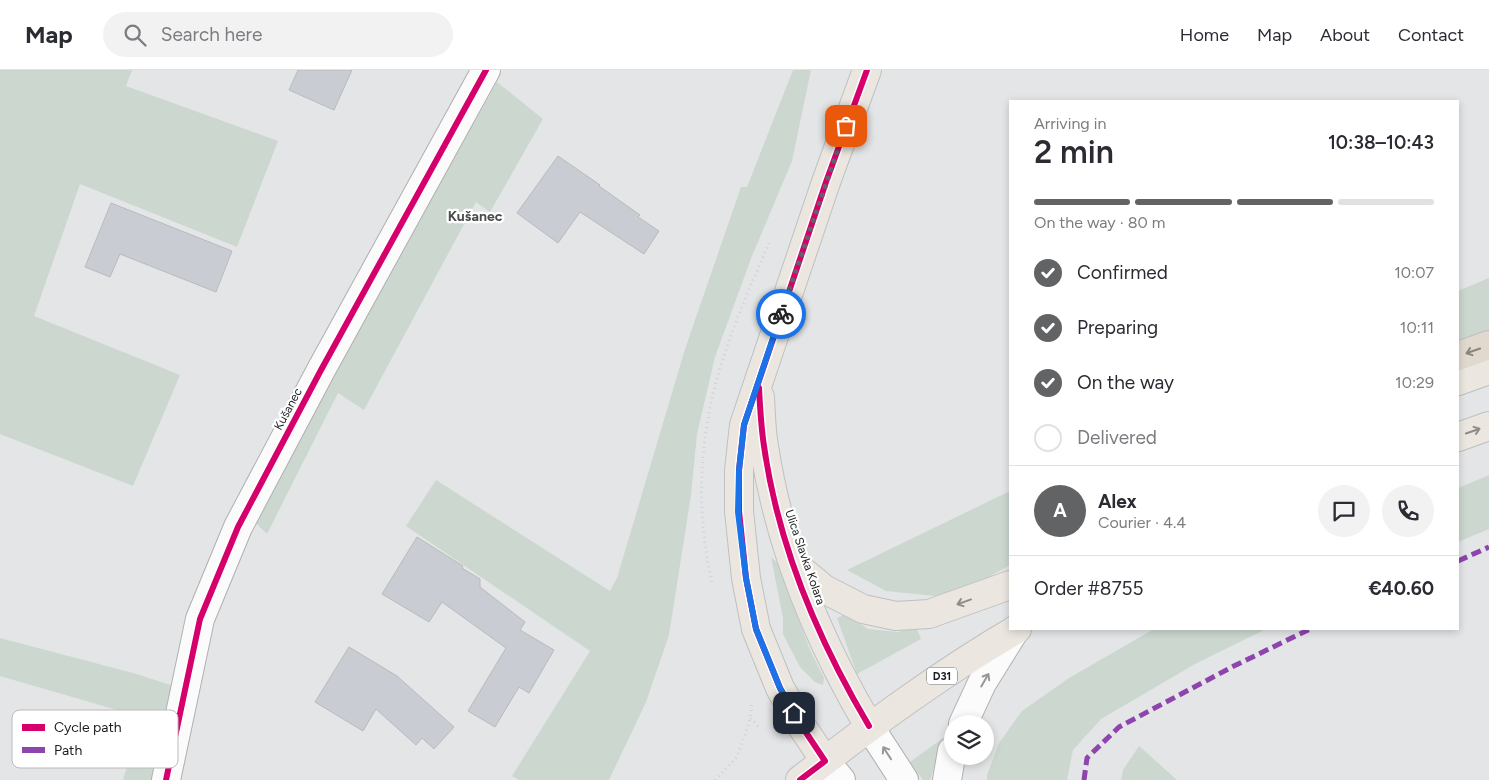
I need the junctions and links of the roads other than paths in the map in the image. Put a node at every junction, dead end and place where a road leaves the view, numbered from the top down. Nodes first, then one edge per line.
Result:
1 (486, 70) edge
2 (867, 70) edge
3 (1489, 345) edge
4 (1459, 356) edge
5 (1489, 370) edge
6 (1459, 381) edge
7 (759, 384) junction
8 (1489, 426) edge
9 (1459, 437) edge
10 (793, 564) junction
11 (1009, 585) edge
12 (1014, 630) edge
13 (1015, 630) edge
14 (967, 715) edge
15 (178, 724) edge
16 (869, 726) junction
17 (950, 765) edge
18 (833, 771) edge
19 (800, 780) edge
20 (904, 780) edge
21 (947, 780) edge

1 - 15 street, Kušanec
2 - 7 main road, Ulica Slavka Kolara
3 -> 4 highway
5 - 6 main road
7 - 10 main road, Ulica Slavka Kolara
7 - 18 main road, Ulica Slavka Kolara
9 -> 8 main road
11 -> 10 main road
10 - 16 main road, Ulica Slavka Kolara
12 - 16 main road, D31
14 -> 13 street
16 - 18 main road, D31
20 -> 16 street
17 - 21 street
18 - 19 main road, D31

